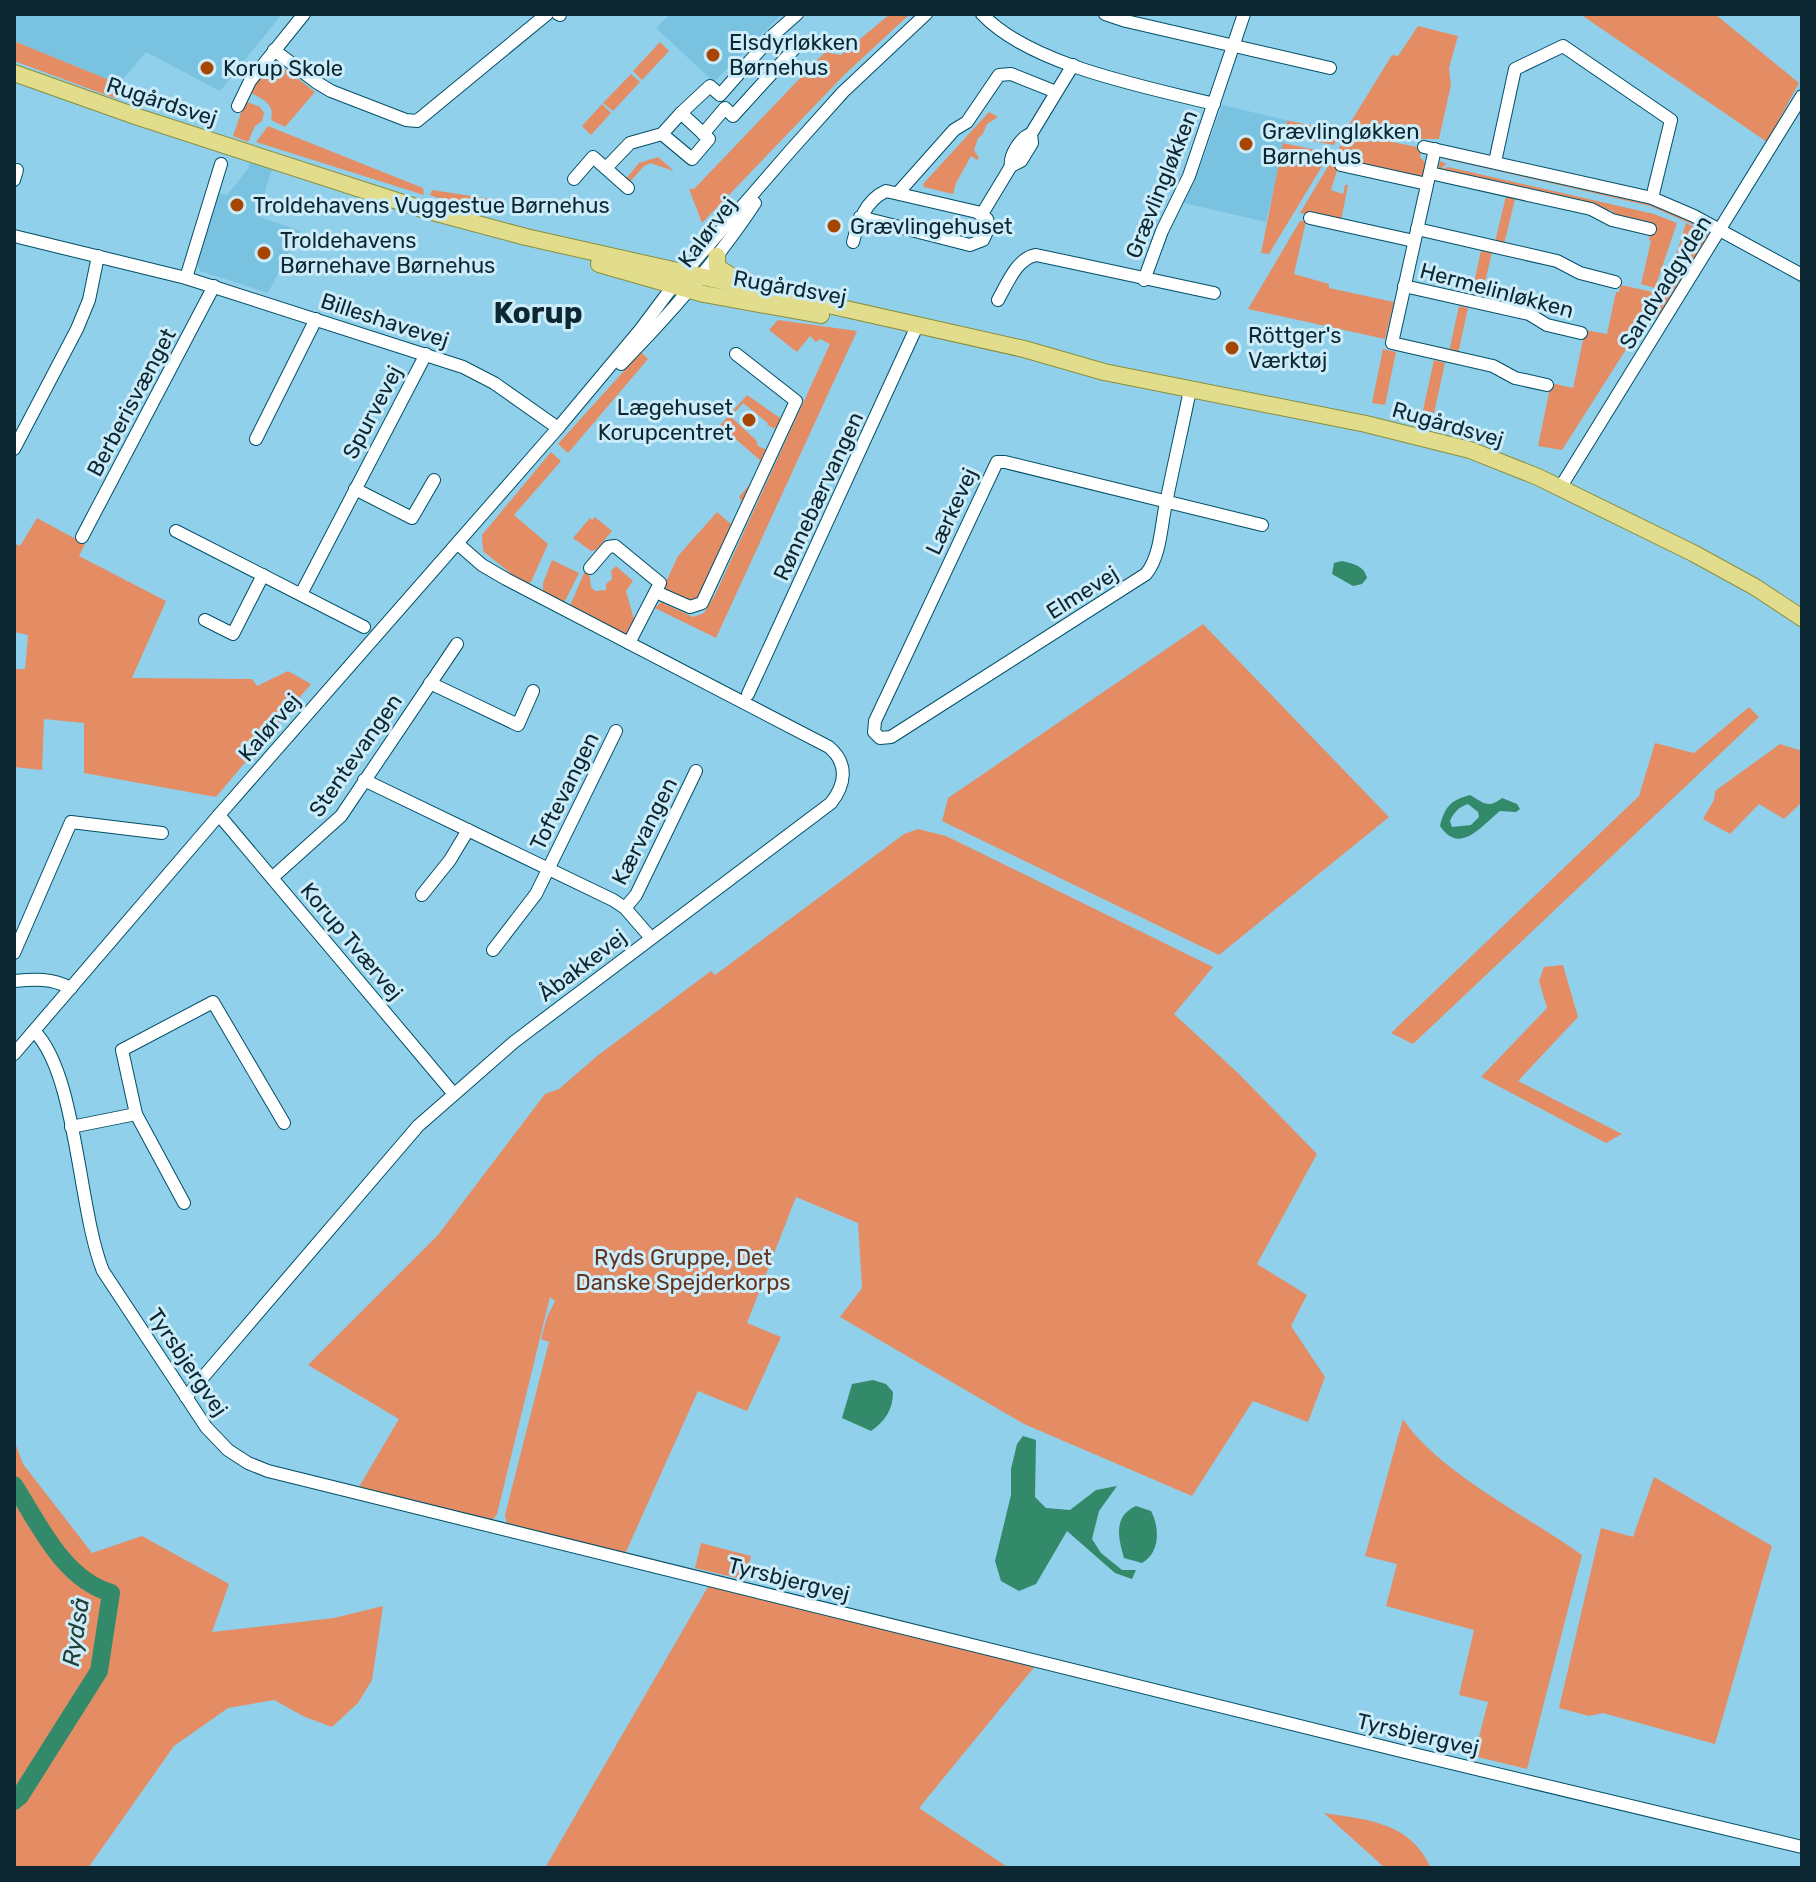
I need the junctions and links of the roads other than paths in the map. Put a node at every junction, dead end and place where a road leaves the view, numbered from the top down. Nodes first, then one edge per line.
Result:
1 (304, 14) edge
2 (555, 14) edge
3 (797, 14) edge
4 (926, 14) edge
5 (982, 14) edge
6 (1105, 14) edge
7 (1244, 14) edge
8 (1233, 46) junction
9 (762, 48) junction
10 (794, 49) dead end
11 (274, 50) junction
12 (779, 65) junction
13 (1073, 65) junction
14 (1330, 68) dead end
15 (14, 73) edge
16 (1056, 92) junction
17 (1802, 96) edge
18 (1214, 104) junction
19 (238, 106) dead end
20 (681, 113) junction
21 (662, 134) junction
22 (703, 134) junction
23 (783, 160) junction
24 (1495, 162) junction
25 (221, 164) dead end
26 (1341, 165) dead end
27 (606, 168) junction
28 (574, 179) dead end
29 (1429, 179) junction
30 (628, 188) dead end
31 (898, 193) junction
32 (1652, 198) junction
33 (982, 214) junction
34 (860, 217) junction
35 (1310, 218) dead end
36 (1650, 229) dead end
37 (1721, 231) junction
38 (1416, 235) junction
39 (14, 236) edge
40 (526, 237) junction
41 (853, 242) dead end
42 (98, 256) junction
43 (717, 256) junction
44 (1802, 275) edge
45 (186, 278) junction
46 (1144, 280) junction
47 (687, 281) junction
48 (1615, 282) dead end
49 (214, 286) junction
50 (1404, 286) junction
51 (1214, 293) dead end
52 (775, 294) junction
53 (998, 300) dead end
54 (820, 305) junction
55 (316, 319) junction
56 (916, 330) junction
57 (1581, 333) dead end
58 (426, 354) junction
59 (736, 354) dead end
60 (1547, 385) dead end
61 (1190, 390) junction
62 (558, 428) junction
63 (256, 439) dead end
64 (14, 449) edge
65 (434, 480) dead end
66 (1560, 488) junction
67 (355, 489) junction
68 (1166, 502) junction
69 (1262, 525) dead end
70 (176, 531) dead end
71 (82, 537) dead end
72 (458, 544) junction
73 (590, 568) dead end
74 (263, 575) junction
75 (656, 592) junction
76 (301, 594) junction
77 (1802, 618) edge
78 (205, 620) dead end
79 (364, 627) dead end
80 (629, 643) junction
81 (457, 644) dead end
82 (430, 683) junction
83 (748, 684) dead end
84 (533, 691) dead end
85 (616, 731) dead end
86 (876, 736) joint
87 (696, 771) dead end
88 (364, 780) junction
89 (219, 815) junction
90 (468, 830) junction
91 (162, 833) dead end
92 (548, 869) junction
93 (273, 877) junction
94 (422, 895) dead end
95 (625, 908) junction
96 (651, 938) junction
97 (493, 950) dead end
98 (14, 953) edge
99 (14, 981) edge
100 (71, 988) junction
101 (34, 1031) junction
102 (14, 1054) edge
103 (453, 1093) junction
104 (136, 1114) junction
105 (284, 1123) dead end
106 (71, 1127) junction
107 (184, 1203) dead end
108 (186, 1397) junction
109 (1802, 1847) edge

1 - 11 street
2 - 11 street
3 - 9 street
4 - 23 street, Kalørvej
5 - 13 street, Grævlingløkken
6 - 8 street
7 - 8 street, Grævlingløkken
8 - 14 street
8 - 18 street, Grævlingløkken
9 - 12 street
9 - 20 street
10 - 12 street
11 - 19 street
12 - 22 street
13 - 16 street
13 - 18 street, Grævlingløkken
15 - 40 main road, Rugårdsvej
16 - 31 street
16 - 33 street
17 - 37 street, Sandvadgyden
18 - 46 street, Grævlingløkken
20 - 21 street
20 - 22 street
21 - 22 street
21 - 27 street
23 - 43 street, Kalørvej
23 - 47 street, Kalørvej
24 - 29 street, Hermelinløkken
24 - 32 street, Hermelinløkken
24 - 32 street
25 - 45 street
26 - 29 street
27 - 28 street
27 - 30 street
29 - 36 street
29 - 38 street, Hermelinløkken
31 - 33 street
31 - 34 street
32 - 37 street, Hermelinløkken
33 - 34 street
34 - 41 street
35 - 38 street, Hermelinløkken
37 - 44 street, Hermelinløkken
37 - 66 street, Sandvadgyden
38 - 48 street, Hermelinløkken
38 - 50 street, Hermelinløkken
39 - 42 street, Billeshavevej
40 - 47 main road, Rugårdsvej
40 - 47 main road, Rugårdsvej
42 - 45 street, Billeshavevej
42 - 64 street
43 - 47 street, Kalørvej
43 - 52 main road
45 - 49 street, Billeshavevej
46 - 51 street, Grævlingløkken
46 - 53 street, Grævlingløkken
47 - 52 main road, Rugårdsvej
47 - 54 main road
47 - 56 main road, Rugårdsvej
47 - 62 street, Kalørvej
49 - 55 street, Billeshavevej
49 - 71 street, Berberisvænget
50 - 57 street, Hermelinløkken
50 - 60 street, Hermelinløkken
52 - 54 main road, Rugårdsvej
54 - 56 main road, Rugårdsvej
55 - 58 street, Billeshavevej
55 - 63 street
56 - 61 main road, Rugårdsvej
56 - 83 street, Rønnebærvangen
58 - 62 street, Billeshavevej
58 - 67 street, Spurvevej
59 - 75 street
61 - 66 main road, Rugårdsvej
61 - 68 street, Elmevej
62 - 72 street, Kalørvej
65 - 67 street, Spurvevej
66 - 77 main road, Rugårdsvej
67 - 76 street, Spurvevej
68 - 69 street
68 - 86 street, Elmevej
68 - 86 street, Lærkevej
70 - 74 street
72 - 80 street, Åbakkevej
72 - 89 street, Kalørvej
73 - 75 street
74 - 76 street
74 - 78 street
75 - 80 street
76 - 79 street
80 - 96 street, Åbakkevej
81 - 82 street, Stentevangen
82 - 84 street, Stentevangen
82 - 88 street, Stentevangen
85 - 92 street, Toftevangen
87 - 95 street, Kærvangen
88 - 90 street
88 - 93 street, Stentevangen
89 - 93 street, Korup Tværvej
89 - 100 street, Kalørvej
90 - 92 street
90 - 94 street
91 - 98 street
92 - 95 street
92 - 97 street, Toftevangen
93 - 103 street, Korup Tværvej
95 - 96 street
96 - 103 street, Åbakkevej
99 - 100 street
100 - 101 street, Kalørvej
101 - 102 street, Kalørvej
101 - 106 street, Tyrsbjergvej
103 - 108 street, Åbakkevej
104 - 105 street
104 - 106 street
104 - 107 street
106 - 108 street, Tyrsbjergvej
108 - 109 street, Tyrsbjergvej

